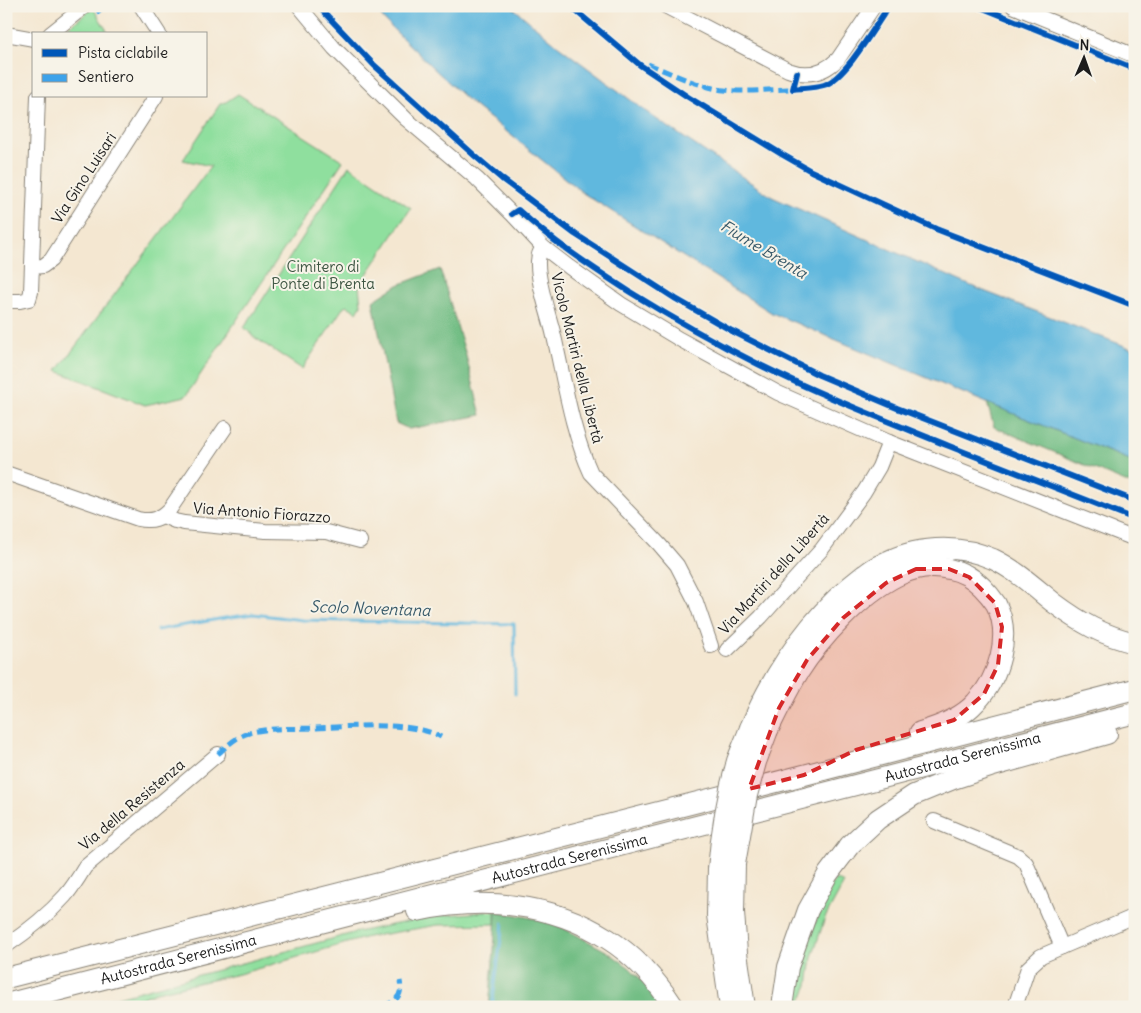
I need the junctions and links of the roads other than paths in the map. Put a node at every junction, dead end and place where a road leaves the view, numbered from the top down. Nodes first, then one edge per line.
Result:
1 (85, 6) edge
2 (141, 6) edge
3 (299, 6) edge
4 (665, 6) edge
5 (874, 6) edge
6 (1013, 6) edge
7 (52, 32) edge
8 (158, 32) edge
9 (6, 34) edge
10 (32, 39) edge
11 (1135, 56) edge
12 (38, 98) edge
13 (155, 98) edge
14 (543, 247) junction
15 (32, 267) junction
16 (7, 302) edge
17 (225, 428) dead end
18 (889, 442) junction
19 (6, 473) edge
20 (163, 516) junction
21 (1135, 539) edge
22 (360, 541) dead end
23 (1135, 643) edge
24 (711, 646) dead end
25 (727, 650) dead end
26 (1135, 688) edge
27 (1135, 713) edge
28 (1135, 726) edge
29 (759, 729) junction
30 (218, 754) dead end
31 (804, 775) junction
32 (934, 821) dead end
33 (726, 867) junction
34 (1135, 916) edge
35 (286, 932) junction
36 (6, 946) edge
37 (1062, 947) junction
38 (6, 978) edge
39 (6, 1004) edge
40 (674, 1007) edge
41 (730, 1007) edge
42 (745, 1007) edge
43 (782, 1007) edge
44 (1015, 1007) edge

1 - 7 street
2 - 8 street
3 - 14 street
4 - 5 street
6 - 11 street
9 - 10 street
12 - 15 street
13 - 15 street, Via Gino Luisari
14 - 18 street
14 - 24 street, Vicolo Martiri della Libertà
15 - 16 street
17 - 20 street, Via Antonio Fiorazzo
18 - 21 street
18 - 25 street, Via Martiri della Libertà
19 - 20 street, Via Antonio Fiorazzo
20 - 22 street, Via Antonio Fiorazzo
23 - 29 highway
26 - 31 highway, Autostrada Serenissima
27 - 35 highway, Autostrada Serenissima
28 - 43 highway
29 - 31 highway
29 - 33 highway, bridge
30 - 36 street, Via della Resistenza
31 - 38 highway, Autostrada Serenissima
32 - 37 street
33 - 41 highway
33 - 42 highway
34 - 37 street
35 - 39 highway, Autostrada Serenissima
35 - 40 highway
37 - 44 street

